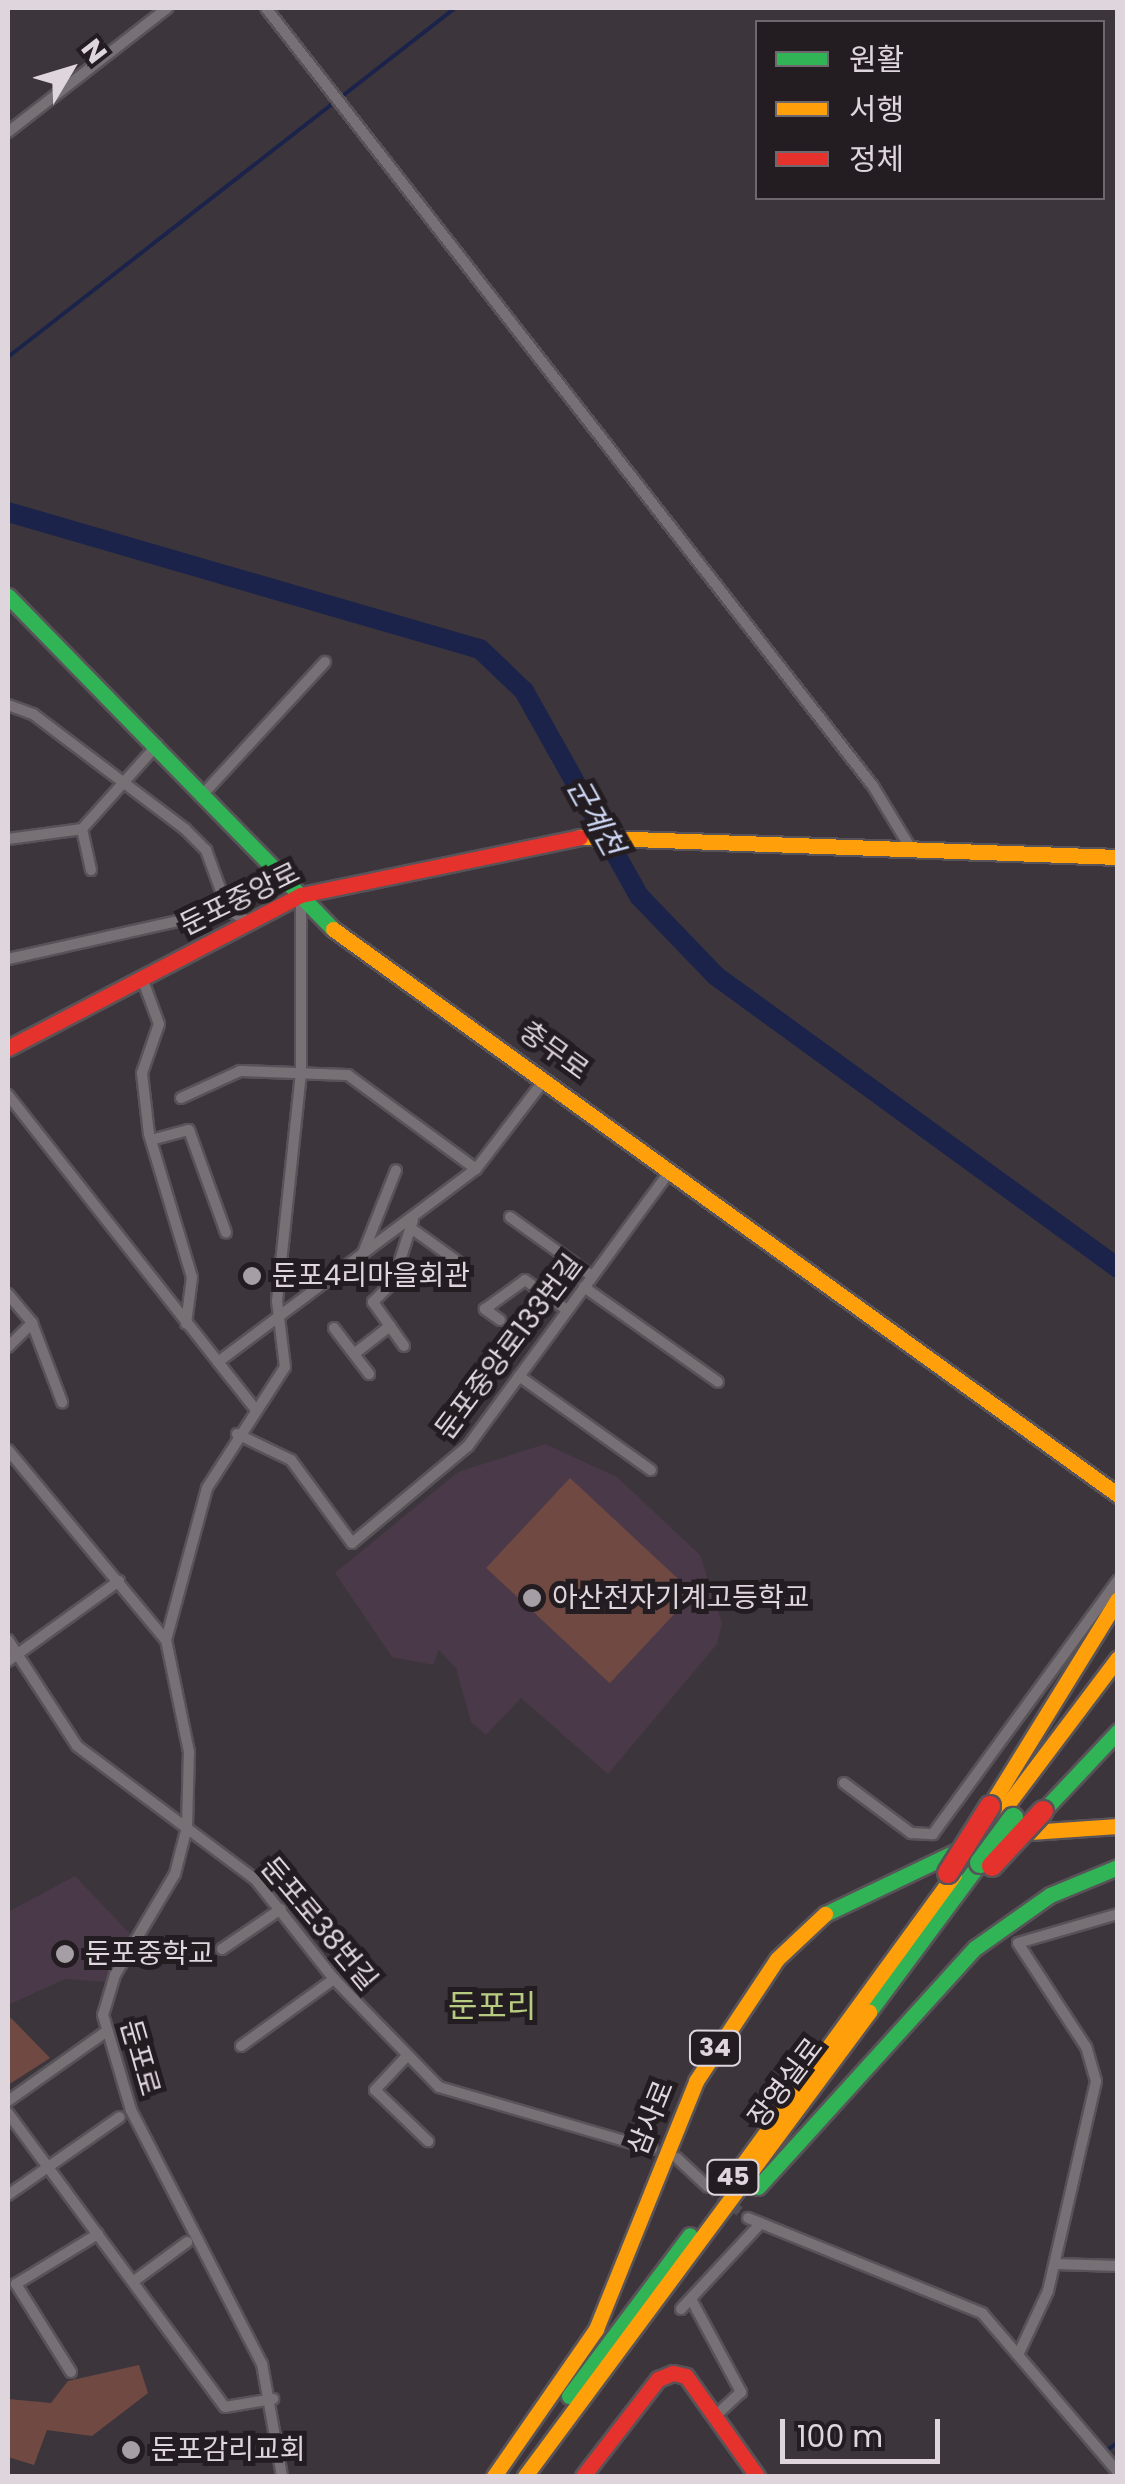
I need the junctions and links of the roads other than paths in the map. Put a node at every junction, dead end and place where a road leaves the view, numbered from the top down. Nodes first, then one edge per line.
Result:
1 (167, 8) edge
2 (266, 8) edge
3 (8, 132) edge
4 (8, 596) edge
5 (325, 662) dead end
6 (8, 705) edge
7 (157, 744) junction
8 (122, 784) junction
9 (204, 792) junction
10 (82, 829) junction
11 (8, 839) edge
12 (910, 847) junction
13 (1118, 857) edge
14 (91, 870) dead end
15 (301, 894) junction
16 (228, 910) junction
17 (250, 922) junction
18 (8, 959) edge
19 (142, 978) junction
20 (8, 1048) edge
21 (301, 1071) junction
22 (546, 1078) junction
23 (8, 1095) edge
24 (181, 1098) dead end
25 (151, 1140) junction
26 (476, 1169) junction
27 (396, 1170) dead end
28 (670, 1171) junction
29 (510, 1217) dead end
30 (414, 1225) junction
31 (226, 1232) dead end
32 (361, 1257) junction
33 (462, 1264) dead end
34 (592, 1276) junction
35 (584, 1287) junction
36 (8, 1294) edge
37 (567, 1310) junction
38 (277, 1316) junction
39 (500, 1320) dead end
40 (32, 1323) junction
41 (186, 1324) junction
42 (390, 1326) junction
43 (334, 1328) dead end
44 (404, 1346) dead end
45 (8, 1348) edge
46 (354, 1354) junction
47 (218, 1362) junction
48 (369, 1374) dead end
49 (519, 1376) junction
50 (718, 1382) dead end
51 (62, 1402) dead end
52 (256, 1410) junction
53 (237, 1434) junction
54 (8, 1450) edge
55 (651, 1470) dead end
56 (1118, 1495) edge
57 (1118, 1580) edge
58 (119, 1581) junction
59 (1118, 1599) edge
60 (8, 1640) edge
61 (166, 1640) junction
62 (20, 1652) junction
63 (1118, 1658) edge
64 (8, 1660) edge
65 (1118, 1680) edge
66 (1118, 1731) edge
67 (844, 1783) dead end
68 (1001, 1812) junction
69 (1118, 1826) edge
70 (187, 1827) junction
71 (986, 1865) junction
72 (1118, 1867) edge
73 (281, 1910) junction
74 (1118, 1914) edge
75 (222, 1949) dead end
76 (334, 1979) junction
77 (104, 2033) junction
78 (241, 2046) dead end
79 (405, 2058) junction
80 (8, 2102) edge
81 (8, 2113) edge
82 (120, 2116) dead end
83 (428, 2141) dead end
84 (652, 2149) dead end
85 (677, 2158) dead end
86 (48, 2167) junction
87 (708, 2187) tunnel mouth
88 (8, 2195) edge
89 (748, 2218) tunnel mouth
90 (758, 2226) junction
91 (98, 2234) junction
92 (187, 2242) dead end
93 (691, 2257) junction
94 (1056, 2264) junction
95 (1118, 2266) edge
96 (134, 2281) junction
97 (691, 2299) junction
98 (681, 2309) dead end
99 (1019, 2353) junction
100 (71, 2372) dead end
101 (272, 2399) junction
102 (715, 2416) junction
103 (1113, 2473) edge
104 (282, 2476) edge
105 (494, 2476) edge
106 (508, 2476) edge
107 (525, 2476) edge
108 (582, 2476) edge
109 (757, 2476) edge

1 - 3 street
2 - 12 street
4 - 7 main road, 충무로
5 - 9 street
6 - 8 street
7 - 8 street
7 - 9 main road, 충무로
8 - 10 street
8 - 16 street
9 - 15 main road, 충무로
10 - 11 street
10 - 14 street
12 - 13 main road, 둔포중앙로
12 - 15 main road, 둔포중앙로
15 - 17 main road, 둔포중앙로
15 - 21 street, 둔포로
15 - 22 main road, 충무로
16 - 17 street
16 - 18 street
17 - 19 main road, 둔포중앙로
19 - 20 main road, 둔포중앙로
19 - 25 street
21 - 24 street
21 - 26 street
21 - 38 street, 둔포로
22 - 26 street
22 - 28 main road, 충무로
23 - 41 street
25 - 31 street
25 - 41 street
26 - 30 street
27 - 32 street
28 - 34 street, 둔포중앙로133번길
28 - 56 main road, 충무로
29 - 34 street
30 - 32 street
30 - 33 street
30 - 42 street
32 - 38 street
34 - 35 street, 둔포중앙로133번길
35 - 37 street, 둔포중앙로133번길
35 - 50 street
36 - 40 street
37 - 39 street
37 - 49 street, 둔포중앙로133번길
38 - 47 street
38 - 52 street, 둔포로
40 - 45 street
40 - 51 street
41 - 47 street
42 - 44 street
42 - 46 street
43 - 46 street
46 - 48 street
47 - 52 street
49 - 53 street, 둔포중앙로133번길
49 - 55 street
52 - 53 street, 둔포로
53 - 61 street, 둔포로
54 - 58 street, 둔포로
57 - 67 street
58 - 61 street, 둔포로
58 - 62 street
59 - 68 main road
60 - 62 street, 둔포로38번길
61 - 70 street, 둔포로
62 - 64 street
62 - 70 street, 둔포로38번길
63 - 68 main road, 45
65 - 68 main road, 45
66 - 71 main road, bridge
68 - 71 main road, 45, bridge
68 - 106 main road, 장영실로 / 45
69 - 105 main road, 삼사로 / 34
70 - 73 street, 둔포로38번길
70 - 77 street, 둔포로
71 - 93 main road, 장영실로 / 45
72 - 93 main road
73 - 75 street
73 - 76 street, 둔포로38번길
74 - 94 street
76 - 78 street
76 - 79 street, 둔포로38번길
77 - 80 street
77 - 101 street, 둔포로
79 - 83 street
79 - 84 street, 둔포로38번길
81 - 86 street
82 - 86 street
85 - 87 street
86 - 88 street
86 - 91 street
89 - 90 street
90 - 97 street
90 - 99 street
91 - 96 street
91 - 100 street
92 - 96 street
93 - 107 main road, 장영실로
94 - 95 street
94 - 99 street
96 - 101 street
97 - 98 street
97 - 102 street
99 - 103 street
101 - 104 street, 둔포로
102 - 108 main road
102 - 109 main road

